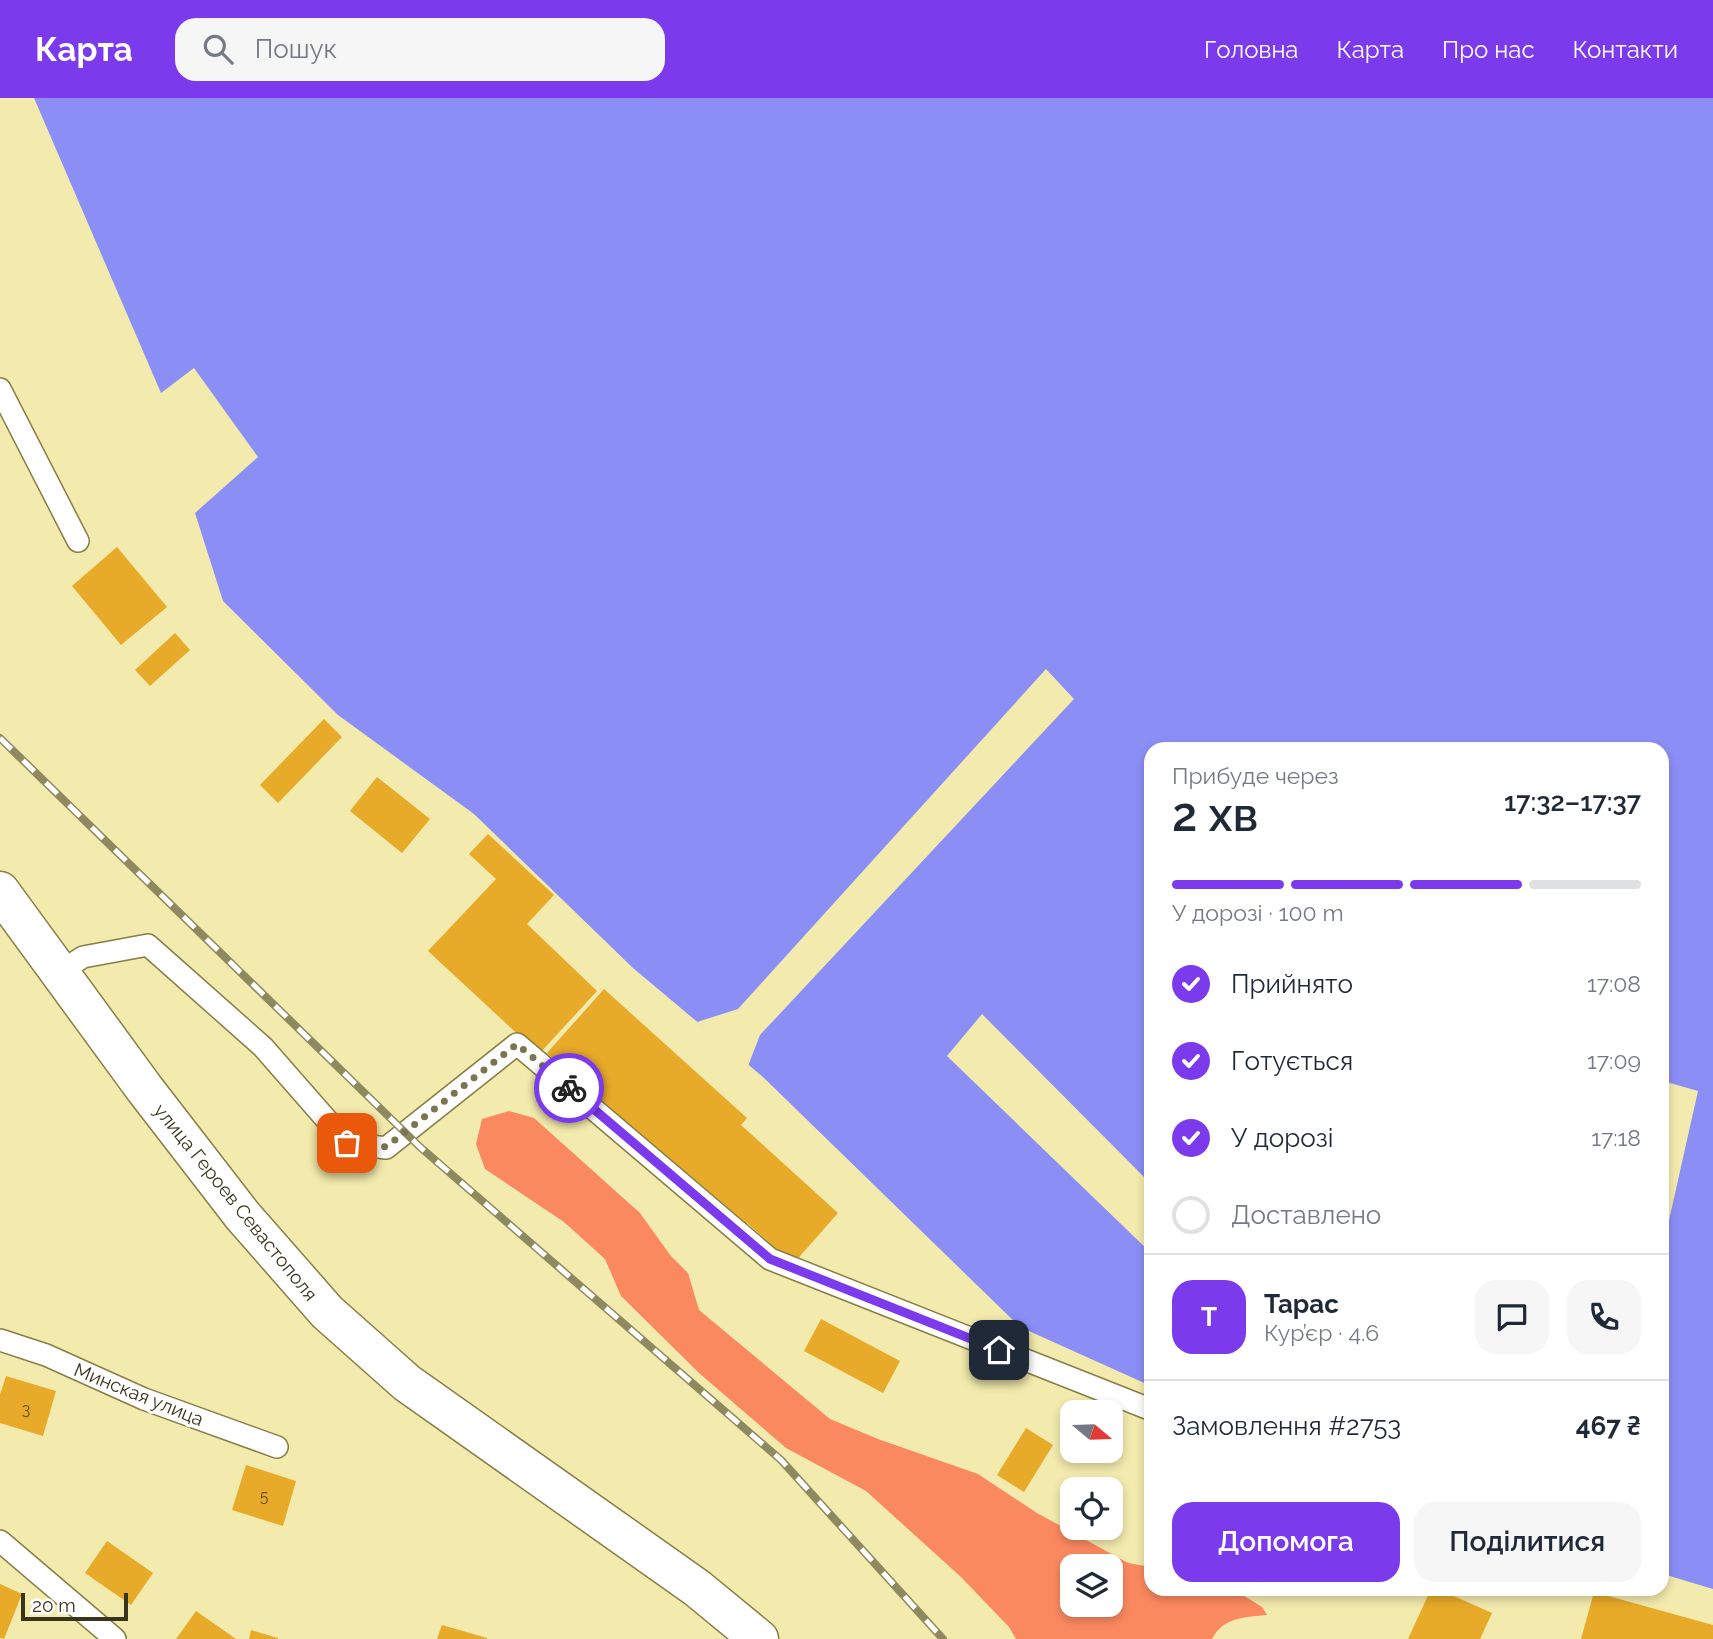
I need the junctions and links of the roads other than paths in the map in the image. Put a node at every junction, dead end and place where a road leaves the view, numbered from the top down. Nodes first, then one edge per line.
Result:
1 (0, 389) edge
2 (78, 541) dead end
3 (0, 891) edge
4 (60, 972) junction
5 (0, 1340) edge
6 (1144, 1407) edge
7 (277, 1447) dead end
8 (0, 1541) edge
9 (115, 1639) edge
10 (759, 1639) edge

1 - 2 lane
3 - 4 main road, улица Героев Севастополя
4 - 6 lane
4 - 10 main road, улица Героев Севастополя
5 - 7 lane, Минская улица
8 - 9 lane

